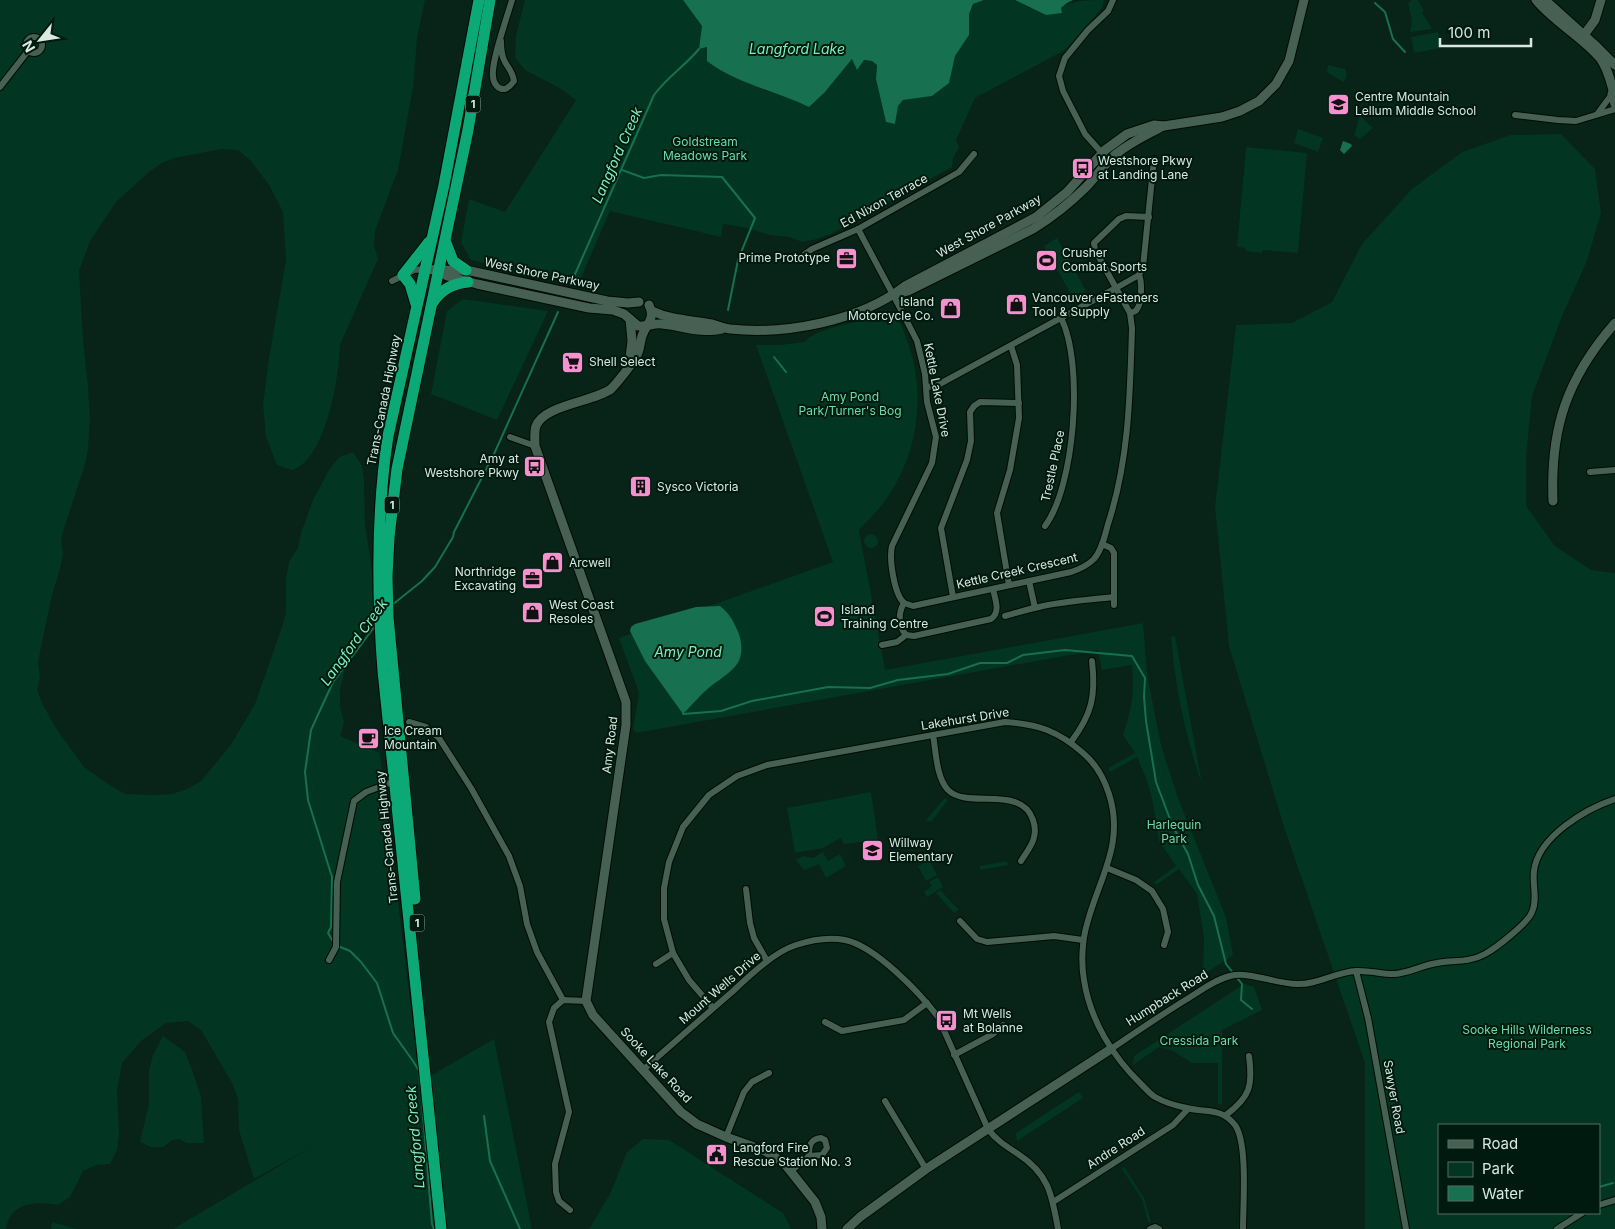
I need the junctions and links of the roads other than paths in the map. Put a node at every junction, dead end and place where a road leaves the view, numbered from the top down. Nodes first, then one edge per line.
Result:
1 (479, 0) edge
2 (490, 0) edge
3 (512, 0) edge
4 (1114, 0) edge
5 (1536, 0) edge
6 (1545, 0) edge
7 (1601, 0) edge
8 (1303, 1) edge
9 (1582, 37) junction
10 (501, 41) junction
11 (28, 51) dead end
12 (1615, 65) edge
13 (0, 87) edge
14 (1613, 91) edge
15 (1615, 104) edge
16 (1615, 109) edge
17 (1598, 113) junction
18 (1515, 115) dead end
19 (1164, 126) junction
20 (974, 154) dead end
21 (1102, 154) junction
22 (1154, 160) dead end
23 (1108, 161) junction
24 (1148, 217) junction
25 (858, 229) junction
26 (434, 232) junction
27 (446, 240) junction
28 (798, 259) dead end
29 (426, 269) junction
30 (439, 271) junction
31 (403, 275) junction
32 (1138, 275) junction
33 (467, 276) junction
34 (392, 281) dead end
35 (1116, 288) junction
36 (893, 295) junction
37 (639, 302) junction
38 (432, 304) junction
39 (416, 308) junction
40 (650, 308) junction
41 (1130, 313) junction
42 (1061, 318) junction
43 (1615, 323) edge
44 (631, 324) junction
45 (647, 325) junction
46 (725, 328) junction
47 (1011, 346) junction
48 (629, 365) junction
49 (926, 387) junction
50 (412, 395) junction
51 (1019, 403) junction
52 (510, 437) dead end
53 (535, 446) junction
54 (1615, 470) edge
55 (1590, 472) dead end
56 (1553, 501) dead end
57 (1045, 526) dead end
58 (1102, 544) junction
59 (1029, 581) junction
60 (1010, 585) junction
61 (993, 589) junction
62 (953, 597) junction
63 (1114, 597) junction
64 (904, 603) junction
65 (1114, 605) dead end
66 (1035, 608) junction
67 (1005, 616) dead end
68 (388, 618) junction
69 (906, 635) junction
70 (882, 645) dead end
71 (1092, 661) dead end
72 (409, 722) dead end
73 (934, 735) junction
74 (1071, 742) junction
75 (395, 781) junction
76 (1615, 799) edge
77 (1021, 861) dead end
78 (1107, 868) junction
79 (746, 889) dead end
80 (960, 921) dead end
81 (1083, 940) junction
82 (1164, 945) dead end
83 (673, 953) junction
84 (329, 960) dead end
85 (767, 961) junction
86 (656, 964) dead end
87 (1356, 971) junction
88 (563, 1000) junction
89 (586, 1001) junction
90 (927, 1003) junction
91 (713, 1008) junction
92 (825, 1022) dead end
93 (1003, 1025) dead end
94 (1111, 1049) junction
95 (954, 1055) junction
96 (1249, 1056) dead end
97 (643, 1070) junction
98 (769, 1073) dead end
99 (885, 1101) dead end
100 (1188, 1109) junction
101 (1226, 1115) junction
102 (988, 1129) junction
103 (726, 1137) junction
104 (809, 1156) dead end
105 (926, 1169) junction
106 (791, 1171) junction
107 (1615, 1200) edge
108 (1053, 1202) junction
109 (1600, 1205) edge
110 (570, 1210) dead end
111 (1580, 1214) edge
112 (821, 1217) junction
113 (442, 1229) edge
114 (448, 1229) edge
115 (822, 1229) edge
116 (830, 1229) edge
117 (847, 1229) edge
118 (1058, 1229) edge
119 (1150, 1229) edge
120 (1159, 1229) edge
121 (1243, 1229) edge
122 (1406, 1229) edge
123 (1557, 1229) edge

1 - 26 highway, Trans-Canada Highway / 1
2 - 27 highway, Trans-Canada Highway / 1
3 - 10 street
4 - 21 street
5 - 9 street
6 - 9 street
7 - 9 street
8 - 19 street, West Shore Parkway
9 - 12 street
9 - 14 street
10 - 10 street
11 - 13 street
14 - 15 street
14 - 17 street
16 - 17 street
17 - 18 street
19 - 21 street, West Shore Parkway
19 - 23 street, West Shore Parkway
20 - 25 street, Ed Nixon Terrace
21 - 23 street
21 - 36 street, West Shore Parkway
22 - 24 street
23 - 36 street, West Shore Parkway
24 - 32 street
24 - 35 street, Kettle Creek Crescent
25 - 28 street, Ed Nixon Terrace
25 - 36 street, Kettle Lake Drive
26 - 29 highway, Trans-Canada Highway / 1
26 - 31 highway
27 - 30 highway, Trans-Canada Highway / 1
27 - 33 highway
29 - 30 street, West Shore Parkway
29 - 31 street
29 - 39 highway, Trans-Canada Highway / 1
29 - 50 highway
30 - 33 street, West Shore Parkway
30 - 38 highway, Trans-Canada Highway / 1
31 - 34 street
31 - 39 highway
32 - 35 street
32 - 41 street
33 - 37 street, West Shore Parkway
33 - 38 highway
33 - 44 street, West Shore Parkway
35 - 41 street, Kettle Creek Crescent
35 - 42 street
36 - 46 street, West Shore Parkway
36 - 49 street, Kettle Lake Drive
37 - 40 street
37 - 44 street
38 - 50 highway, Trans-Canada Highway / 1
39 - 75 highway, Trans-Canada Highway / 1
40 - 45 street
40 - 46 street, West Shore Parkway
41 - 58 street, Kettle Creek Crescent
42 - 47 street
42 - 57 street, Trestle Place
43 - 56 street
44 - 45 street
44 - 48 street, Amy Road
45 - 46 street, West Shore Parkway
45 - 48 street, Amy Road
47 - 49 street
47 - 51 street
48 - 53 street, Amy Road
49 - 64 street, Kettle Lake Drive
50 - 68 highway, Trans-Canada Highway / 1
51 - 60 street
51 - 62 street
52 - 53 street
53 - 89 street, Amy Road
54 - 55 street
58 - 59 street, Kettle Creek Crescent
58 - 63 street
59 - 60 street, Kettle Creek Crescent
59 - 66 street
60 - 61 street, Kettle Creek Crescent
61 - 62 street, Kettle Creek Crescent
61 - 69 street
62 - 64 street, Kettle Creek Crescent
63 - 65 street
63 - 66 street
64 - 69 street
66 - 67 street
68 - 75 highway
68 - 114 highway, Trans-Canada Highway / 1
69 - 70 street
71 - 74 street
72 - 88 street
73 - 74 street, Lakehurst Drive
73 - 77 street
73 - 83 street, Lakehurst Drive
74 - 78 street, Lakehurst Drive
75 - 84 street
75 - 113 highway, Trans-Canada Highway / 1
76 - 87 street, Humpback Road
78 - 81 street, Lakehurst Drive
78 - 82 street
79 - 85 street
80 - 81 street
81 - 94 street, Lakehurst Drive
83 - 86 street
83 - 91 street, Lakehurst Drive
85 - 90 street, Mount Wells Drive
85 - 91 street, Mount Wells Drive
87 - 94 street, Humpback Road
87 - 122 street, Sawyer Road
88 - 89 street
88 - 110 street
89 - 97 street, Sooke Lake Road
90 - 92 street
90 - 95 street, Mount Wells Drive
91 - 97 street, Mount Wells Drive
93 - 95 street
94 - 100 street, Lakehurst Drive
94 - 102 street, Humpback Road
95 - 102 street, Mount Wells Drive
96 - 101 street
97 - 103 street, Sooke Lake Road
98 - 103 street
99 - 105 street
100 - 101 street, Lakehurst Drive
100 - 108 street, Andre Road
101 - 121 street
102 - 105 street, Humpback Road
102 - 108 street
103 - 106 street, Sooke Lake Road
104 - 106 street
105 - 117 street, Humpback Road
106 - 112 street, Sooke Lake Road
107 - 109 street
108 - 118 street
111 - 123 street
112 - 115 street, Sooke Lake Road
112 - 116 street
119 - 120 street

